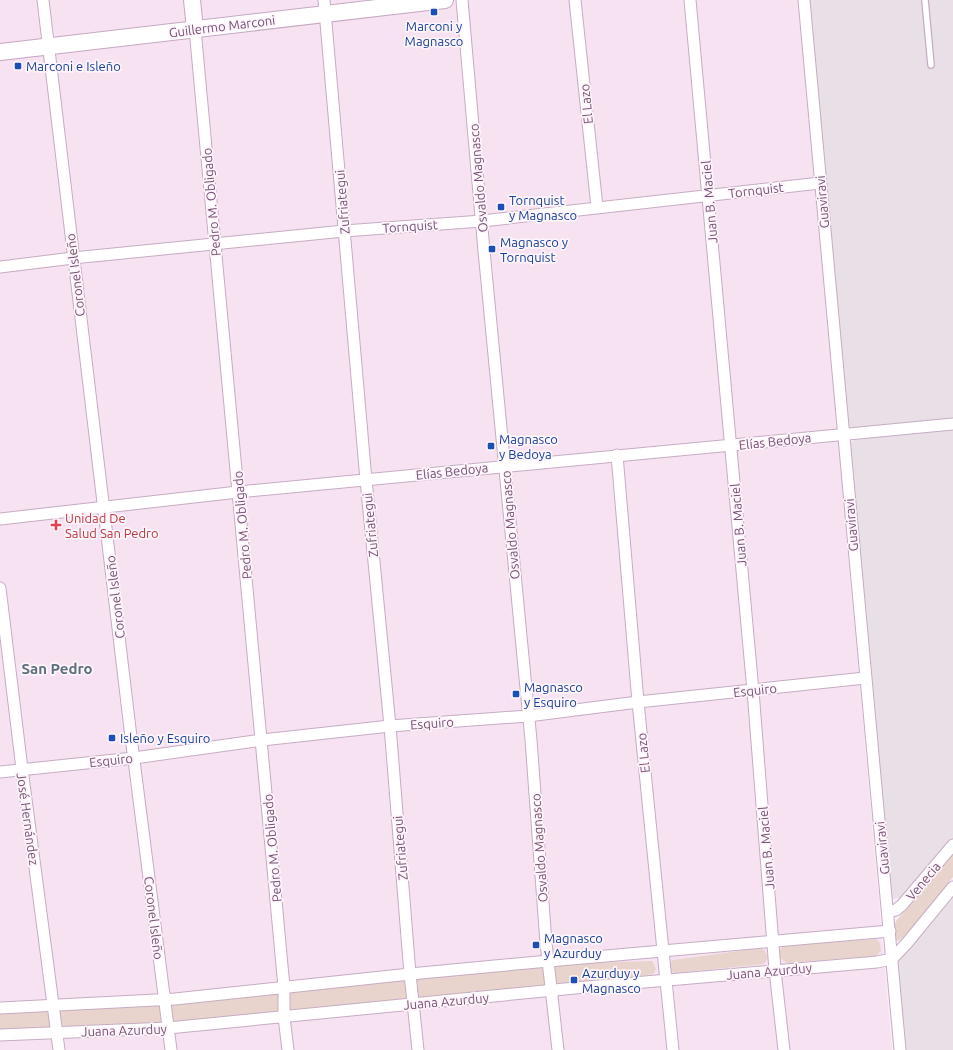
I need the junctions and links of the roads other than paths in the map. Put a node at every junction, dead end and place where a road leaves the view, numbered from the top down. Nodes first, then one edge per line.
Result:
1 (43, 0) edge
2 (192, 0) edge
3 (445, 0) edge
4 (462, 0) edge
5 (575, 0) edge
6 (690, 0) edge
7 (804, 0) edge
8 (925, 0) edge
9 (325, 7) edge
10 (195, 29) junction
11 (48, 46) junction
12 (0, 52) edge
13 (931, 65) dead end
14 (820, 183) junction
15 (708, 196) junction
16 (597, 207) junction
17 (482, 221) junction
18 (344, 231) junction
19 (215, 244) junction
20 (73, 258) junction
21 (0, 267) edge
22 (953, 424) edge
23 (843, 434) junction
24 (731, 446) junction
25 (617, 455) junction
26 (505, 466) junction
27 (366, 480) junction
28 (238, 492) junction
29 (104, 508) junction
30 (0, 519) edge
31 (0, 588) edge
32 (865, 678) junction
33 (753, 691) junction
34 (638, 702) junction
35 (528, 716) junction
36 (390, 726) junction
37 (262, 740) junction
38 (134, 758) junction
39 (22, 769) junction
40 (0, 772) edge
41 (953, 845) edge
42 (953, 887) edge
43 (888, 912) junction
44 (890, 932) junction
45 (774, 942) junction
46 (663, 952) junction
47 (892, 959) junction
48 (549, 961) junction
49 (775, 970) junction
50 (410, 974) junction
51 (666, 981) junction
52 (284, 987) junction
53 (552, 991) junction
54 (164, 1000) junction
55 (413, 1004) junction
56 (53, 1005) junction
57 (0, 1008) edge
58 (284, 1017) junction
59 (168, 1028) junction
60 (57, 1032) junction
61 (0, 1035) edge
62 (59, 1050) edge
63 (171, 1050) edge
64 (288, 1050) edge
65 (418, 1050) edge
66 (558, 1050) edge
67 (673, 1050) edge
68 (784, 1050) edge
69 (900, 1050) edge

1 - 11 street, Coronel Isleño
2 - 10 street, Pedro M. Obligado
3 - 9 street, Guillermo Marconi
4 - 17 street, Osvaldo Magnasco
5 - 16 street, El Lazo
6 - 15 street, Juan B. Maciel
7 - 14 street, Guaviravi
8 - 13 lane
9 - 10 street, Guillermo Marconi
9 - 18 street, Zufriategui
10 - 11 street, Guillermo Marconi
10 - 19 street, Pedro M. Obligado
11 - 12 street, Guillermo Marconi
11 - 20 street, Coronel Isleño
14 - 15 street, Tornquist
14 - 23 street, Guaviravi
15 - 16 street, Tornquist
15 - 24 street, Juan B. Maciel
16 - 17 street, Tornquist
17 - 18 street, Tornquist
17 - 26 street, Osvaldo Magnasco
18 - 19 street, Tornquist
18 - 27 street, Zufriategui
19 - 20 street, Tornquist
19 - 28 street, Pedro M. Obligado
20 - 21 street, Tornquist
20 - 29 street, Coronel Isleño
22 - 23 street, Elías Bedoya
23 - 24 street, Elías Bedoya
23 - 32 street, Guaviravi
24 - 25 street, Elías Bedoya
24 - 33 street, Juan B. Maciel
25 - 26 street, Elías Bedoya
25 - 34 street, El Lazo
26 - 27 street, Elías Bedoya
26 - 35 street, Osvaldo Magnasco
27 - 28 street, Elías Bedoya
27 - 36 street, Zufriategui
28 - 29 street, Elías Bedoya
28 - 37 street, Pedro M. Obligado
29 - 30 street, Elías Bedoya
29 - 38 street, Coronel Isleño
31 - 39 street, José Hernández
32 - 33 street, Esquiro
32 - 43 street, Guaviravi
33 - 34 street, Esquiro
33 - 45 street, Juan B. Maciel
34 - 35 street, Esquiro
34 - 46 street, El Lazo
35 - 36 street, Esquiro
35 - 48 street, Osvaldo Magnasco
36 - 37 street, Esquiro
36 - 50 street, Zufriategui
37 - 38 street, Esquiro
37 - 52 street, Pedro M. Obligado
38 - 39 street, Esquiro
38 - 54 street, Coronel Isleño
39 - 40 street, Esquiro
39 - 56 street, José Hernández
41 - 43 street, Venecia
42 - 47 street, Venecia
43 - 44 street, Guaviravi
44 - 45 street
44 - 47 street, Guaviravi
45 - 46 street
45 - 49 street, Juan B. Maciel
46 - 48 street
46 - 51 street, El Lazo
47 - 49 street, Juana Azurduy
47 - 69 street, Guaviravi
48 - 50 street
48 - 53 street, Osvaldo Magnasco
49 - 51 street, Juana Azurduy
49 - 68 street, Juan B. Maciel
50 - 52 street
50 - 55 street, Zufriategui
51 - 53 street, Juana Azurduy
51 - 67 street, El Lazo
52 - 54 street
52 - 58 street, Pedro M. Obligado
53 - 55 street, Juana Azurduy
53 - 66 street, Osvaldo Magnasco
54 - 56 street
54 - 59 street, Coronel Isleño
55 - 58 street, Juana Azurduy
55 - 65 street, Zufriategui
56 - 57 street
56 - 60 street, José Hernández
58 - 59 street, Juana Azurduy
58 - 64 street, Pedro M. Obligado
59 - 60 street, Juana Azurduy
59 - 63 street, Coronel Isleño
60 - 61 street, Juana Azurduy
60 - 62 street, José Hernández

